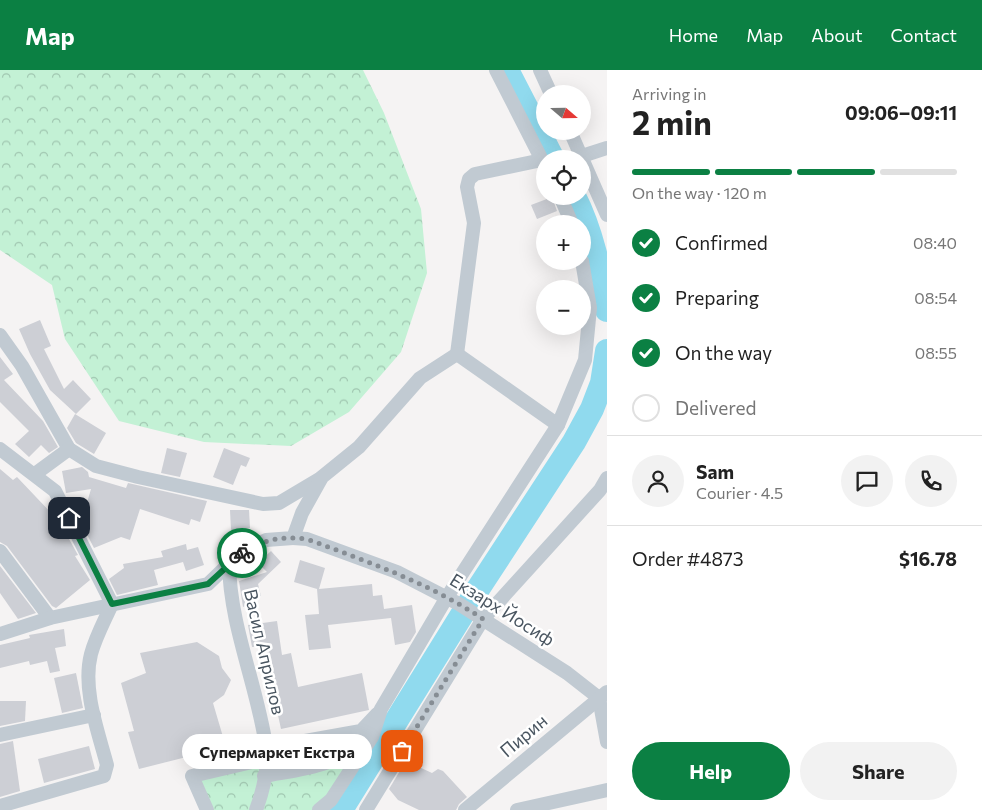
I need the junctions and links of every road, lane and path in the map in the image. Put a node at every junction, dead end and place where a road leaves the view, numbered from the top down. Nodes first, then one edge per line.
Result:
1 (496, 70) edge
2 (540, 70) edge
3 (548, 85) edge
4 (607, 148) edge
5 (537, 150) edge
6 (591, 153) edge
7 (536, 164) edge
8 (591, 177) edge
9 (607, 215) edge
10 (584, 270) edge
11 (0, 336) edge
12 (457, 354) junction
13 (558, 426) junction
14 (0, 449) edge
15 (69, 449) junction
16 (35, 474) junction
17 (322, 477) junction
18 (607, 478) edge
19 (293, 538) junction
20 (0, 551) edge
21 (229, 564) junction
22 (447, 597) junction
23 (112, 604) junction
24 (50, 618) junction
25 (483, 619) junction
26 (0, 634) edge
27 (603, 695) edge
28 (381, 709) junction
29 (94, 715) junction
30 (0, 735) edge
31 (607, 742) edge
32 (266, 748) junction
33 (264, 776) junction
34 (607, 790) edge
35 (0, 806) edge
36 (206, 810) edge
37 (256, 810) edge
38 (319, 810) edge
39 (366, 810) edge
40 (465, 810) edge
41 (517, 810) edge

1 - 5 street
2 - 3 street
4 - 6 street
7 - 12 street
8 - 9 street
10 - 13 street
11 - 15 street
12 - 13 street
12 - 17 street
13 - 22 street
14 - 16 street
15 - 16 street
15 - 17 street
16 - 23 street
17 - 19 street
18 - 25 street
19 - 21 street, Екзарх Йосиф
19 - 22 street, Екзарх Йосиф
20 - 24 street
21 - 23 street, Екзарх Йосиф
21 - 32 street, Васил Априлов
22 - 25 street, Екзарх Йосиф
22 - 28 street
23 - 24 street, Екзарх Йосиф
23 - 29 street
24 - 26 street, Екзарх Йосиф
25 - 27 street, Екзарх Йосиф
25 - 39 street
27 - 31 street
27 - 40 street, Пирин
28 - 32 street
28 - 33 street
28 - 38 street
29 - 30 street
29 - 35 street
32 - 33 street, Васил Априлов
32 - 36 street
33 - 37 street, Васил Априлов
34 - 41 street

